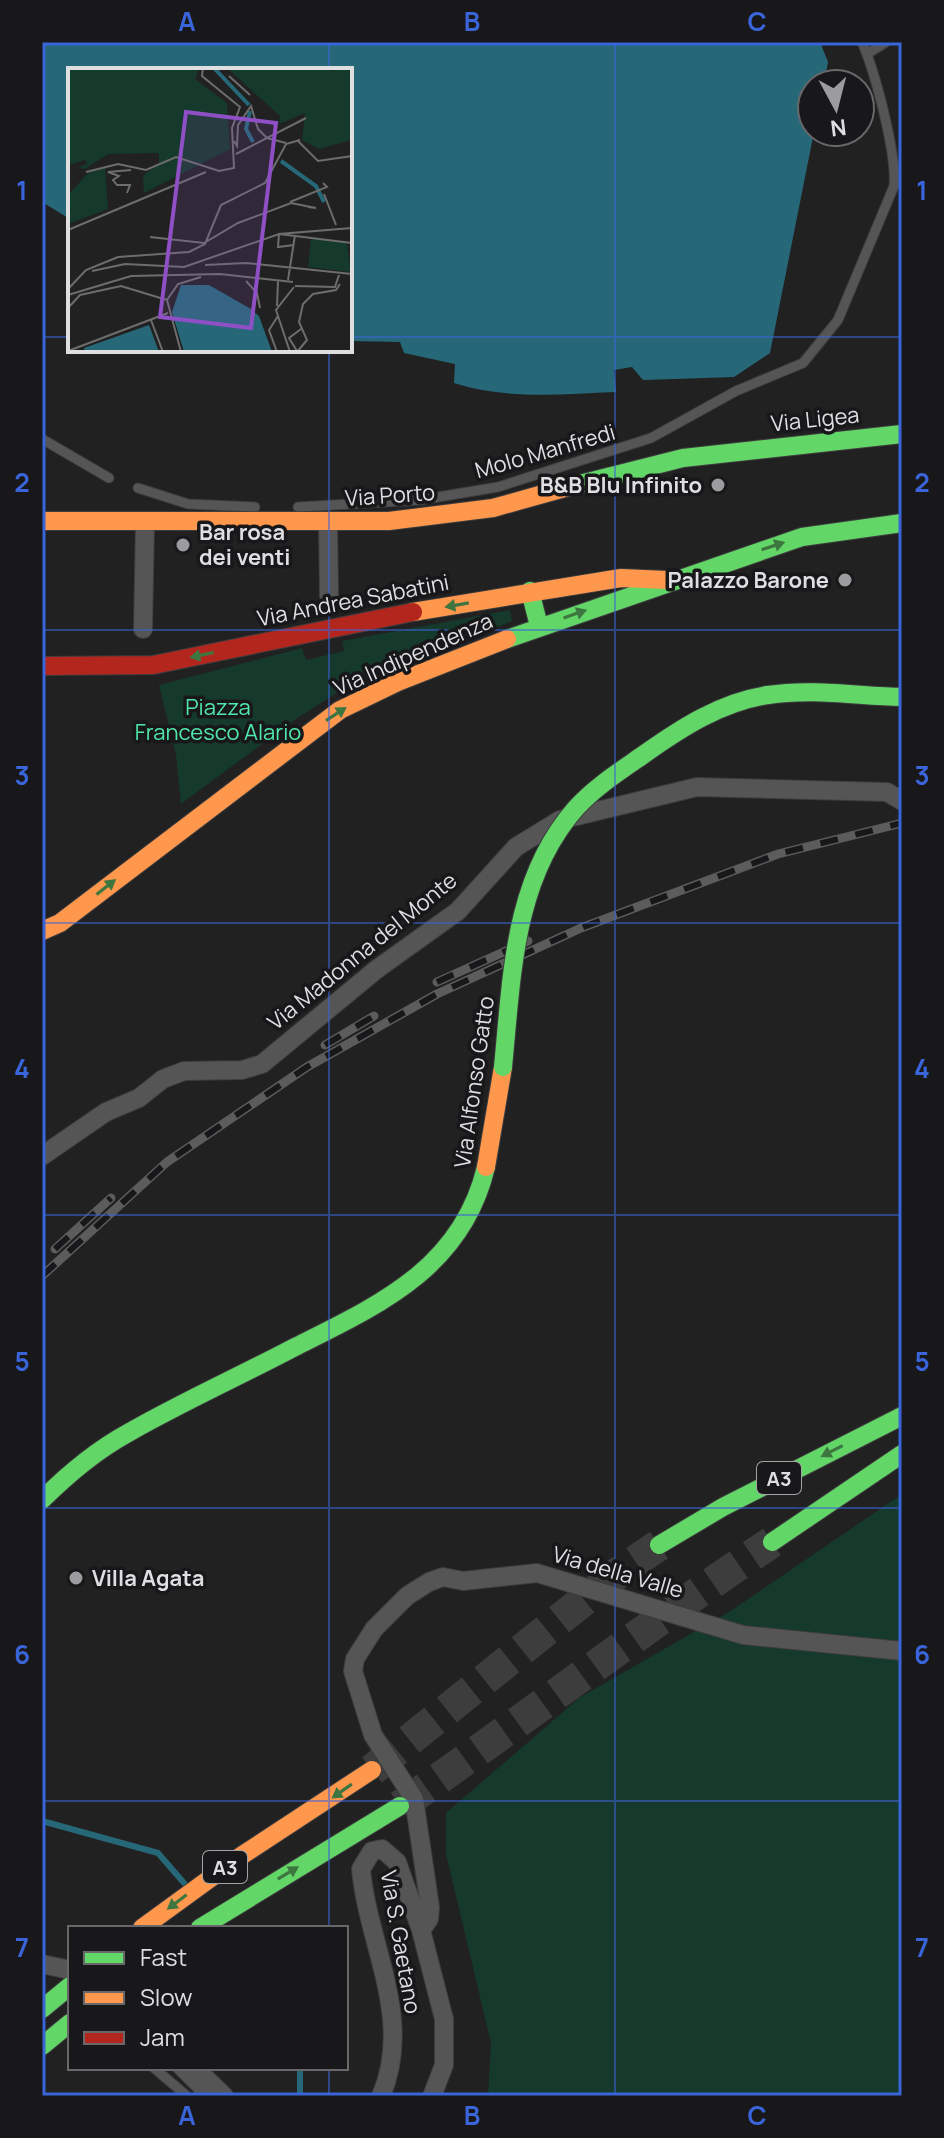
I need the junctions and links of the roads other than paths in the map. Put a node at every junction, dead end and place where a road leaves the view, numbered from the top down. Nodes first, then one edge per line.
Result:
1 (862, 42) edge
2 (886, 42) edge
3 (867, 54) junction
4 (898, 186) edge
5 (902, 434) edge
6 (42, 439) edge
7 (733, 451) joint
8 (109, 478) dead end
9 (138, 488) dead end
10 (266, 507) dead end
11 (280, 507) dead end
12 (188, 513) junction
13 (42, 521) edge
14 (145, 522) junction
15 (328, 523) junction
16 (902, 523) edge
17 (673, 580) junction
18 (530, 591) junction
19 (329, 596) dead end
20 (539, 626) junction
21 (143, 629) dead end
22 (42, 666) edge
23 (902, 697) edge
24 (897, 797) edge
25 (42, 931) edge
26 (42, 1156) edge
27 (902, 1416) edge
28 (902, 1454) edge
29 (42, 1500) edge
30 (772, 1542) tunnel mouth
31 (659, 1545) tunnel mouth
32 (902, 1651) edge
33 (372, 1770) tunnel mouth
34 (400, 1806) tunnel mouth
35 (145, 1926) edge
36 (203, 1926) edge
37 (421, 1930) junction
38 (42, 1964) edge
39 (68, 1970) edge
40 (68, 1988) edge
41 (42, 2009) edge
42 (68, 2025) edge
43 (43, 2045) edge
44 (156, 2070) edge
45 (179, 2070) edge
46 (197, 2070) edge
47 (187, 2096) edge
48 (205, 2096) edge
49 (224, 2096) edge
50 (381, 2096) edge
51 (432, 2096) edge

1 - 3 lane
2 - 3 lane
3 - 4 lane
4 - 11 lane, Molo Manfredi
5 - 7 main road, Via Ligea
6 - 8 lane
7 - 15 main road, Via Porto
9 - 12 lane
10 - 12 lane
12 - 14 main road, Via Porto
12 - 15 main road, Via Porto
13 - 14 main road, Via Porto
14 - 21 street
15 - 19 street
17 -> 16 main road, Via Indipendenza
17 - 18 main road, Via Andrea Sabatini
20 -> 17 main road, Via Indipendenza
18 - 20 main road
18 -> 22 main road, Via Andrea Sabatini
25 -> 20 main road, Via Indipendenza
23 - 29 main road, Via Alfonso Gatto, bridge
24 - 26 street, Via Madonna del Monte
27 -> 31 main road, A3
28 - 30 main road, A3
32 - 37 street, Via della Valle
33 -> 35 main road, A3
36 -> 34 main road, A3
37 - 50 street, Via S. Gaetano
37 - 51 street
38 - 39 street
40 - 41 main road
42 - 43 main road
44 - 47 lane
45 - 48 lane
46 - 49 street

